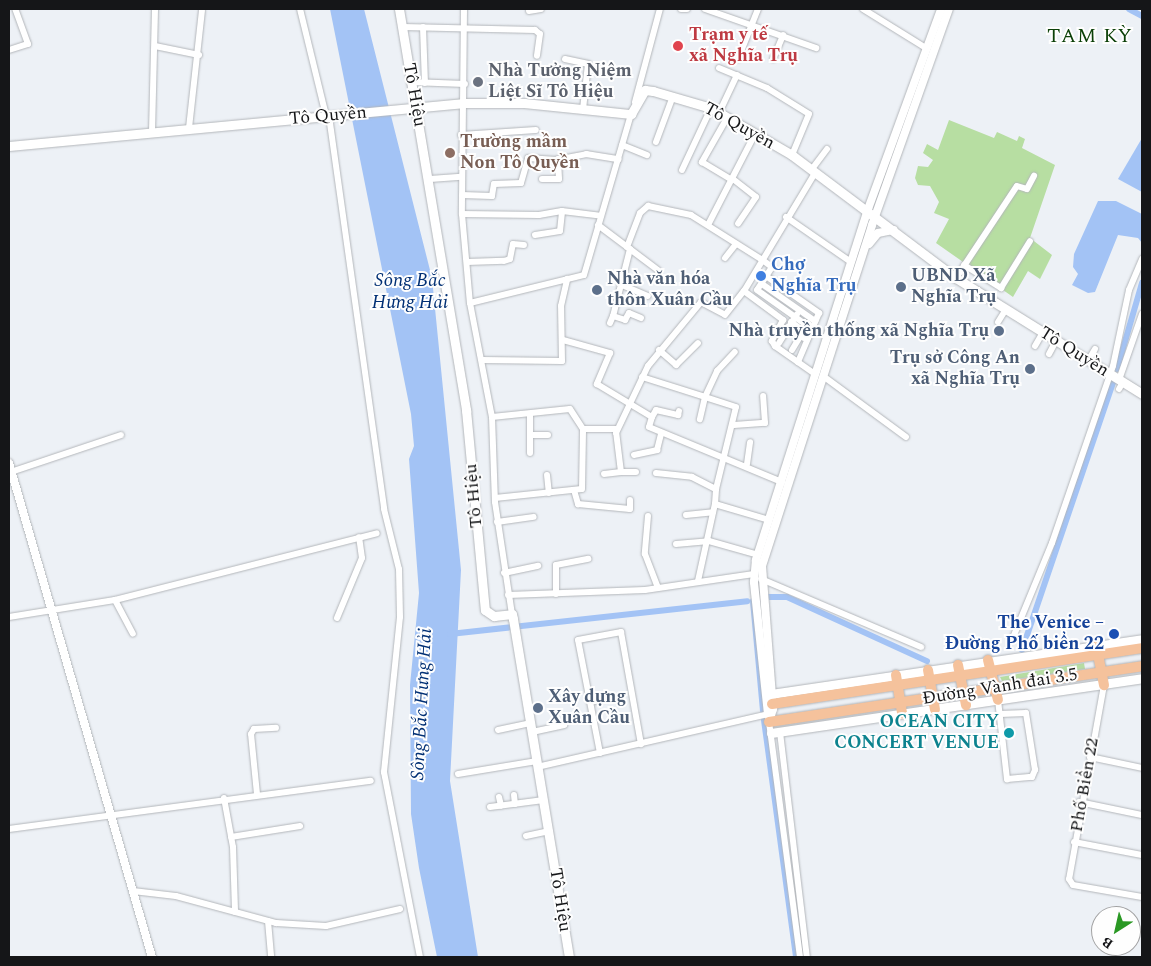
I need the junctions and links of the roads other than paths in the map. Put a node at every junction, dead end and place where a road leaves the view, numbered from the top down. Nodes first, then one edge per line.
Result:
1 (15, 9) edge
2 (155, 9) edge
3 (300, 9) edge
4 (399, 9) edge
5 (464, 9) edge
6 (541, 9) edge
7 (660, 9) edge
8 (681, 9) edge
9 (687, 9) edge
10 (705, 9) edge
11 (758, 9) edge
12 (863, 9) edge
13 (941, 9) edge
14 (949, 9) edge
15 (202, 11) dead end
16 (528, 11) dead end
17 (750, 22) junction
18 (403, 27) junction
19 (423, 27) junction
20 (464, 29) junction
21 (783, 35) junction
22 (155, 46) junction
23 (816, 48) dead end
24 (926, 48) junction
25 (9, 50) edge
26 (934, 53) junction
27 (198, 55) junction
28 (537, 56) dead end
29 (565, 59) dead end
30 (738, 59) dead end
31 (773, 59) dead end
32 (719, 68) dead end
33 (737, 75) junction
34 (411, 82) junction
35 (425, 83) junction
36 (465, 84) junction
37 (642, 89) junction
38 (673, 96) junction
39 (462, 103) junction
40 (417, 109) junction
41 (584, 109) junction
42 (719, 113) junction
43 (631, 114) junction
44 (327, 116) junction
45 (694, 123) dead end
46 (702, 126) junction
47 (189, 128) junction
48 (536, 130) dead end
49 (152, 132) junction
50 (461, 135) junction
51 (754, 136) junction
52 (656, 142) dead end
53 (622, 145) junction
54 (9, 146) edge
55 (828, 150) dead end
56 (647, 155) dead end
57 (792, 155) junction
58 (619, 159) junction
59 (558, 160) junction
60 (682, 170) dead end
61 (814, 171) junction
62 (1034, 176) dead end
63 (461, 177) junction
64 (430, 179) junction
65 (542, 179) dead end
66 (732, 180) junction
67 (485, 183) dead end
68 (494, 184) junction
69 (462, 195) junction
70 (868, 209) junction
71 (562, 211) junction
72 (462, 214) junction
73 (600, 216) junction
74 (786, 217) junction
75 (876, 217) junction
76 (738, 224) dead end
77 (598, 225) junction
78 (708, 226) junction
79 (897, 231) junction
80 (535, 235) dead end
81 (1030, 240) dead end
82 (736, 244) junction
83 (524, 245) dead end
84 (628, 248) junction
85 (867, 248) junction
86 (726, 258) dead end
87 (762, 259) junction
88 (1142, 259) edge
89 (466, 262) junction
90 (850, 262) junction
91 (861, 265) junction
92 (964, 265) junction
93 (658, 270) dead end
94 (766, 276) junction
95 (956, 278) junction
96 (567, 279) junction
97 (776, 282) junction
98 (762, 284) junction
99 (622, 285) junction
100 (785, 289) junction
101 (770, 290) junction
102 (744, 291) junction
103 (648, 296) dead end
104 (766, 296) junction
105 (780, 296) junction
106 (800, 298) junction
107 (470, 303) junction
108 (775, 303) junction
109 (790, 304) junction
110 (1006, 309) junction
111 (786, 310) junction
112 (799, 310) junction
113 (1142, 314) edge
114 (614, 316) junction
115 (641, 318) dead end
116 (783, 320) junction
117 (813, 320) junction
118 (791, 322) junction
119 (998, 322) dead end
120 (610, 324) dead end
121 (807, 332) junction
122 (1043, 332) junction
123 (563, 340) junction
124 (1056, 341) junction
125 (698, 343) dead end
126 (779, 343) dead end
127 (1035, 346) dead end
128 (1095, 349) dead end
129 (660, 350) junction
130 (792, 350) dead end
131 (735, 352) dead end
132 (1049, 354) dead end
133 (482, 360) junction
134 (1088, 360) junction
135 (798, 362) junction
136 (1110, 374) junction
137 (821, 376) junction
138 (642, 377) junction
139 (1120, 384) junction
140 (1142, 394) edge
141 (763, 396) dead end
142 (705, 397) junction
143 (626, 406) junction
144 (679, 411) dead end
145 (530, 414) junction
146 (492, 417) junction
147 (652, 418) junction
148 (700, 419) dead end
149 (734, 425) junction
150 (583, 429) junction
151 (617, 429) junction
152 (661, 434) junction
153 (122, 435) dead end
154 (531, 435) junction
155 (548, 435) dead end
156 (906, 436) dead end
157 (750, 442) dead end
158 (530, 453) dead end
159 (634, 455) dead end
160 (728, 457) junction
161 (9, 463) edge
162 (747, 464) junction
163 (11, 472) junction
164 (621, 472) junction
165 (636, 472) dead end
166 (604, 474) dead end
167 (656, 474) dead end
168 (547, 475) dead end
169 (785, 482) junction
170 (716, 489) junction
171 (574, 490) junction
172 (549, 493) junction
173 (495, 498) junction
174 (630, 500) dead end
175 (715, 504) junction
176 (713, 512) junction
177 (686, 515) dead end
178 (648, 516) dead end
179 (534, 517) dead end
180 (769, 520) junction
181 (497, 522) junction
182 (377, 533) dead end
183 (359, 537) junction
184 (705, 541) junction
185 (676, 544) dead end
186 (758, 555) junction
187 (588, 559) dead end
188 (538, 566) dead end
189 (504, 573) junction
190 (759, 576) junction
191 (698, 580) junction
192 (658, 588) junction
193 (556, 594) junction
194 (508, 595) junction
195 (115, 600) junction
196 (52, 614) junction
197 (512, 616) junction
198 (9, 617) edge
199 (337, 618) dead end
200 (133, 634) dead end
201 (1142, 638) edge
202 (1012, 640) dead end
203 (921, 647) dead end
204 (1142, 648) edge
205 (1097, 649) junction
206 (989, 666) junction
207 (1142, 666) edge
208 (928, 670) junction
209 (959, 670) junction
210 (1102, 672) junction
211 (896, 675) junction
212 (1142, 678) edge
213 (930, 681) junction
214 (1104, 685) junction
215 (898, 686) junction
216 (995, 688) junction
217 (963, 693) junction
218 (933, 697) junction
219 (611, 698) dead end
220 (772, 699) junction
221 (998, 700) junction
222 (590, 702) junction
223 (900, 702) junction
224 (966, 705) junction
225 (935, 709) junction
226 (902, 714) junction
227 (1000, 714) junction
228 (768, 718) junction
229 (564, 725) dead end
230 (276, 728) dead end
231 (531, 728) junction
232 (498, 730) dead end
233 (775, 733) junction
234 (641, 744) junction
235 (600, 753) junction
236 (1090, 757) junction
237 (537, 764) junction
238 (1142, 768) edge
239 (458, 774) dead end
240 (371, 781) dead end
241 (257, 794) junction
242 (514, 795) dead end
243 (499, 797) dead end
244 (224, 798) junction
245 (544, 800) junction
246 (1080, 803) junction
247 (515, 804) junction
248 (500, 806) junction
249 (490, 807) dead end
250 (111, 814) junction
251 (1142, 815) edge
252 (300, 826) dead end
253 (9, 829) edge
254 (549, 831) junction
255 (526, 836) dead end
256 (231, 837) junction
257 (1074, 842) junction
258 (1142, 855) edge
259 (133, 891) junction
260 (1142, 897) edge
261 (400, 909) dead end
262 (235, 912) junction
263 (268, 921) junction
264 (152, 957) edge
265 (271, 957) edge
266 (420, 957) edge
267 (569, 957) edge
268 (800, 957) edge
269 (807, 957) edge

1 - 25 street
2 - 22 street
3 - 44 street
4 - 18 main road, Tô Hiệu
5 - 20 street
6 - 16 street
7 - 37 street
8 - 9 street
10 - 17 street
11 - 17 street
12 - 24 street
13 - 24 street
14 - 26 street
15 - 27 street
17 - 21 street
17 - 30 street
18 - 19 street
18 - 34 main road, Tô Hiệu
19 - 20 street
19 - 35 street
20 - 28 street
20 - 36 street
21 - 23 street
21 - 31 street
22 - 27 street
22 - 49 street
24 - 26 street
24 - 70 street
26 - 75 street
27 - 47 street
29 - 41 street
32 - 33 street
33 - 42 street
33 - 57 street
34 - 35 street
34 - 40 main road, Tô Hiệu
35 - 36 street
36 - 39 street
37 - 38 main road, Tô Quyền
37 - 43 main road
38 - 42 main road, Tô Quyền
38 - 52 street
39 - 40 main road, Tô Quyền
39 - 41 main road, Tô Quyền
39 - 50 street
40 - 44 main road, Tô Quyền
40 - 64 main road, Tô Hiệu
41 - 43 main road, Tô Quyền
42 - 46 street
42 - 51 main road, Tô Quyền
42 - 66 street
43 - 53 street
44 - 47 main road, Tô Quyền
44 - 266 street
45 - 46 street
46 - 60 street
47 - 49 main road, Tô Quyền
48 - 50 street
49 - 54 main road, Tô Quyền
50 - 63 street
51 - 57 main road, Tô Quyền
51 - 66 street
53 - 56 street
53 - 58 street
55 - 61 street
57 - 61 main road, Tô Quyền
58 - 59 street
58 - 73 street
59 - 65 street
59 - 68 street
61 - 70 main road, Tô Quyền
61 - 74 street
62 - 92 street
63 - 64 street
63 - 69 street
64 - 197 main road, Tô Hiệu
66 - 76 street
66 - 78 street
67 - 68 street
68 - 69 street
69 - 72 street
70 - 75 main road, Tô Quyền
70 - 90 street
71 - 72 street
71 - 73 street
71 - 80 street
72 - 89 street
73 - 77 street
74 - 87 street
74 - 90 street
75 - 79 main road, Tô Quyền
75 - 85 street
77 - 84 street
77 - 96 street
78 - 82 street
78 - 84 street
79 - 85 street
79 - 95 main road, Tô Quyền
81 - 92 street
82 - 86 street
82 - 87 street
83 - 89 street
84 - 93 street
84 - 99 street
85 - 91 street
87 - 94 street
87 - 102 street
88 - 136 street
89 - 107 street
90 - 91 street
90 - 137 street
91 - 137 street
92 - 95 street
94 - 97 street
94 - 98 street
95 - 110 main road, Tô Quyền
96 - 107 street
96 - 123 street
97 - 100 street
97 - 101 street
98 - 101 street
98 - 104 street
99 - 103 street
99 - 114 street
100 - 105 street
100 - 106 street
101 - 104 street
101 - 105 street
102 - 116 street
102 - 129 street
104 - 108 street
105 - 108 street
105 - 109 street
106 - 109 street
106 - 112 street
106 - 117 street
107 - 133 street
108 - 111 street
109 - 111 street
109 - 112 street
110 - 119 street
110 - 122 main road, Tô Quyền
111 - 116 street
111 - 118 street
112 - 117 street
112 - 118 street
113 - 139 street
114 - 115 street
114 - 120 street
116 - 135 street
117 - 121 street
118 - 121 street
118 - 121 street
118 - 126 street
121 - 130 street
121 - 135 street
122 - 124 main road, Tô Quyền
122 - 127 street
123 - 133 street
123 - 143 street
124 - 132 street
124 - 134 main road, Tô Quyền
125 - 129 street
128 - 134 street
129 - 138 street
131 - 142 street
133 - 146 street
134 - 136 main road, Tô Quyền
135 - 137 street
136 - 139 main road, Tô Quyền
136 - 202 street
137 - 156 street
137 - 169 street
138 - 142 street
138 - 143 street
139 - 140 main road, Tô Quyền
141 - 149 street
142 - 148 street
142 - 149 street
143 - 147 street
143 - 151 street
144 - 147 street
145 - 146 street
145 - 150 street
145 - 154 street
146 - 173 street
147 - 152 street
149 - 160 street
150 - 151 street
150 - 171 street
151 - 164 street
152 - 159 street
152 - 160 street
153 - 163 street
154 - 155 street
154 - 158 street
157 - 162 street
160 - 162 street
160 - 170 street
161 - 163 street
162 - 169 street
163 - 196 street
164 - 165 street
164 - 166 street
167 - 170 street
168 - 172 street
169 - 180 street
169 - 190 street
170 - 175 street
171 - 172 street
171 - 174 street
172 - 173 street
173 - 181 street
175 - 176 street
175 - 180 street
176 - 177 street
176 - 184 street
178 - 192 street
179 - 181 street
180 - 186 street
181 - 189 street
182 - 183 street
183 - 195 street
183 - 199 street
184 - 185 street
184 - 186 street
184 - 191 street
186 - 190 street
187 - 193 street
188 - 189 street
189 - 194 street
190 - 191 street
190 - 203 street
190 - 220 street
190 - 228 street
191 - 192 street
192 - 193 street
193 - 194 street
194 - 197 street
195 - 196 street
195 - 200 street
196 - 198 street
196 - 250 street
197 - 231 main road, Tô Hiệu
201 - 205 main road
204 - 205 main road, Đường Vành đai 3.5
205 - 206 main road, Đường Vành đai 3.5
205 - 210 main road
206 - 209 main road, Đường Vành đai 3.5
206 - 216 main road
207 - 210 main road, Đường Vành đai 3.5
208 - 209 main road
208 - 211 main road
208 - 213 main road
209 - 213 main road, Đường Vành đai 3.5
209 - 217 main road
210 - 214 main road
210 - 216 main road, Đường Vành đai 3.5
211 - 215 main road
211 - 220 main road
212 - 214 main road
213 - 215 main road, Đường Vành đai 3.5
213 - 218 main road
214 - 221 main road
214 - 236 street, Phố Biển 22
215 - 220 main road, Đường Vành đai 3.5
215 - 223 main road
216 - 217 main road, Đường Vành đai 3.5
216 - 221 main road
217 - 218 main road, Đường Vành đai 3.5
217 - 224 main road
218 - 223 main road, Đường Vành đai 3.5
218 - 225 main road
219 - 222 street
220 - 228 street
221 - 224 main road
221 - 227 street
222 - 234 street
222 - 235 street
223 - 226 main road
223 - 228 main road, Đường Vành đai 3.5
224 - 225 main road
225 - 226 main road
226 - 233 main road
227 - 227 street
228 - 233 street
228 - 234 street
229 - 231 street
230 - 241 street
231 - 232 street
231 - 237 main road, Tô Hiệu
233 - 268 street
233 - 269 street
234 - 235 street
235 - 237 street
236 - 238 street
236 - 246 street, Phố Biển 22
237 - 239 street
237 - 245 main road, Tô Hiệu
240 - 241 street
241 - 244 street
242 - 247 street
243 - 248 street
244 - 250 street
244 - 256 street
245 - 247 street
245 - 254 main road, Tô Hiệu
246 - 251 street
246 - 257 street, Phố Biển 22
247 - 248 street
248 - 249 street
250 - 253 street
250 - 259 street
252 - 256 street
254 - 255 street
254 - 267 main road, Tô Hiệu
256 - 262 street
257 - 258 street
257 - 260 street, Phố Biển 22
259 - 262 street
259 - 264 street
261 - 263 street
262 - 263 street
263 - 265 street

